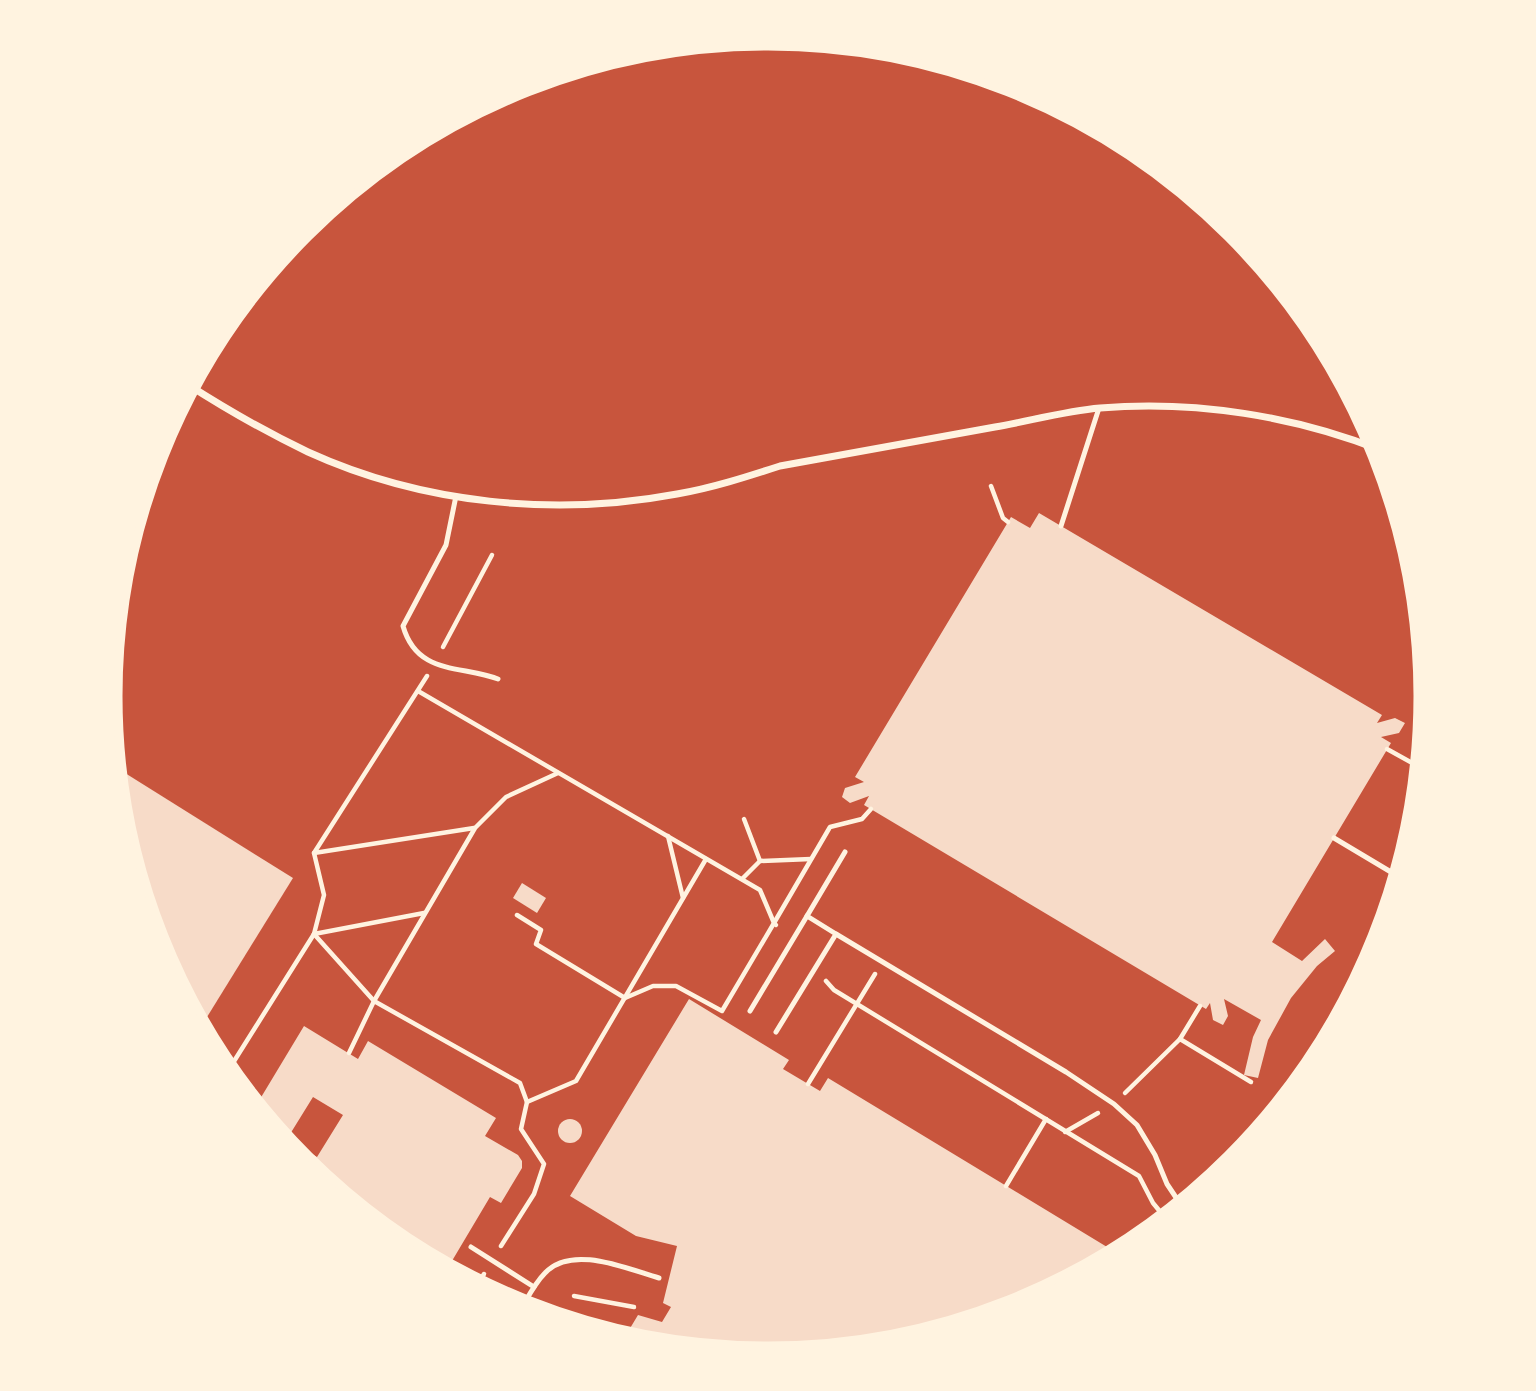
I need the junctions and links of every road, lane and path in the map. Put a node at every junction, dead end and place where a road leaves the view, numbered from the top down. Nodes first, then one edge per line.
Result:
1 (195, 389) edge
2 (1099, 408) junction
3 (1369, 447) edge
4 (991, 486) dead end
5 (456, 496) junction
6 (1008, 522) dead end
7 (1061, 526) dead end
8 (492, 555) dead end
9 (435, 663) junction
10 (498, 679) dead end
11 (418, 691) junction
12 (1387, 749) dead end
13 (1414, 764) edge
14 (558, 772) junction
15 (872, 809) dead end
16 (744, 819) dead end
17 (475, 828) junction
18 (668, 836) junction
19 (1334, 838) dead end
20 (845, 852) dead end
21 (314, 853) junction
22 (706, 859) junction
23 (812, 859) junction
24 (760, 861) junction
25 (1393, 873) edge
26 (742, 879) junction
27 (683, 899) junction
28 (424, 913) junction
29 (517, 915) dead end
30 (807, 916) junction
31 (774, 923) junction
32 (314, 934) junction
33 (836, 934) junction
34 (791, 942) junction
35 (882, 961) junction
36 (815, 969) junction
37 (625, 998) junction
38 (374, 1001) junction
39 (858, 1004) junction
40 (1200, 1006) dead end
41 (751, 1011) dead end
42 (776, 1032) dead end
43 (1180, 1039) junction
44 (349, 1053) dead end
45 (233, 1064) edge
46 (1251, 1082) dead end
47 (808, 1084) dead end
48 (527, 1102) junction
49 (1114, 1104) junction
50 (1046, 1119) junction
51 (1065, 1132) junction
52 (1006, 1186) dead end
53 (1178, 1200) edge
54 (1161, 1213) edge
55 (471, 1247) dead end
56 (492, 1261) junction
57 (481, 1278) edge
58 (659, 1278) dead end
59 (534, 1287) junction
60 (574, 1296) dead end
61 (527, 1299) edge
62 (634, 1307) dead end

1 - 5 street
2 - 3 street
2 - 5 street
2 - 7 lane
4 - 6 path
5 - 9 lane
8 - 9 path
9 - 10 lane
9 - 11 path
11 - 14 path
11 - 21 path
12 - 13 path
14 - 17 path
14 - 18 path
15 - 23 path
16 - 24 path
17 - 21 path
17 - 28 path
18 - 22 path
18 - 27 path
19 - 25 lane
20 - 30 lane
21 - 32 path
22 - 26 path
22 - 27 path
23 - 24 path
23 - 31 path
24 - 26 path
26 - 31 path
27 - 37 path
28 - 32 path
28 - 38 path
29 - 37 path
30 - 33 lane
30 - 34 lane
31 - 34 path
31 - 37 path
32 - 38 path
32 - 45 path
33 - 35 lane
33 - 36 lane
34 - 41 lane
35 - 39 path
35 - 49 lane
36 - 39 path
36 - 42 lane
37 - 48 path
38 - 44 path
38 - 48 path
39 - 47 path
39 - 50 path
40 - 43 path
43 - 46 path
43 - 49 path
48 - 56 path
49 - 51 path
49 - 53 lane
50 - 51 path
50 - 52 path
51 - 54 path
55 - 56 lane
56 - 57 path
56 - 59 lane
58 - 59 lane
59 - 61 lane
60 - 62 path

